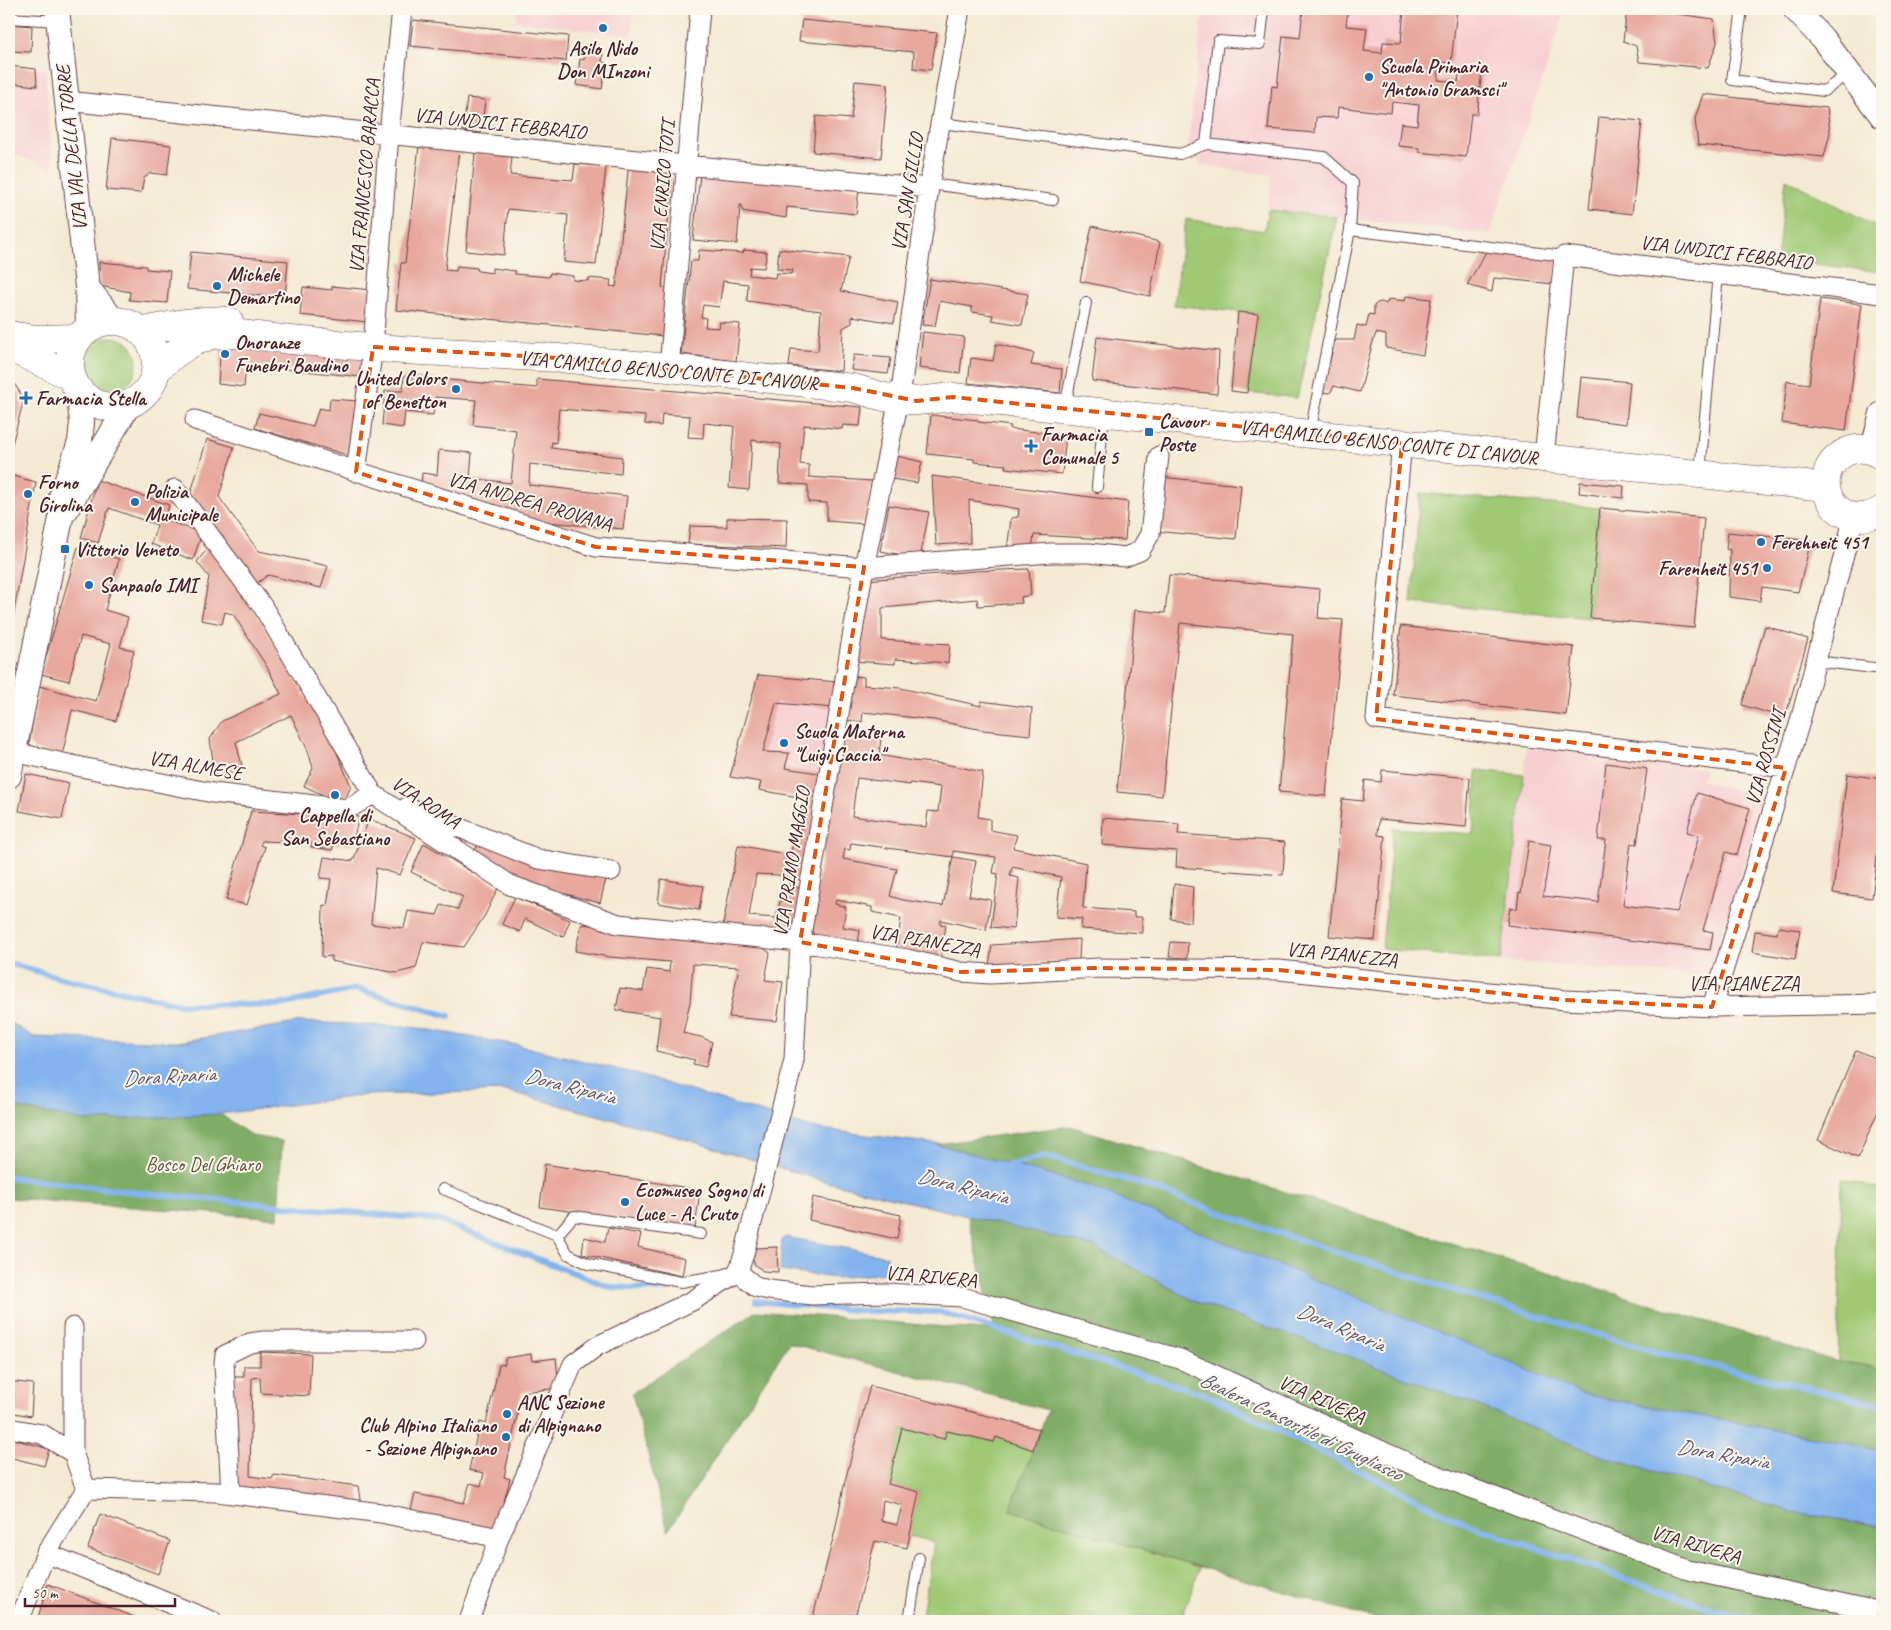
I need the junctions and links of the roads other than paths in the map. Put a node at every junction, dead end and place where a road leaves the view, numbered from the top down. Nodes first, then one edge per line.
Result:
1 (402, 9) edge
2 (700, 9) edge
3 (960, 9) edge
4 (1264, 9) edge
5 (1742, 9) edge
6 (1795, 9) edge
7 (58, 15) edge
8 (9, 18) edge
9 (1849, 73) junction
10 (66, 102) junction
11 (1882, 116) edge
12 (941, 123) junction
13 (390, 134) junction
14 (1206, 144) junction
15 (686, 165) junction
16 (930, 186) junction
17 (1053, 200) dead end
18 (1350, 230) junction
19 (1564, 256) junction
20 (1718, 274) junction
21 (87, 287) junction
22 (1882, 294) edge
23 (1086, 303) dead end
24 (114, 321) junction
25 (141, 332) junction
26 (83, 333) junction
27 (9, 335) edge
28 (373, 341) junction
29 (9, 347) edge
30 (669, 368) junction
31 (155, 371) junction
32 (75, 383) junction
33 (900, 391) junction
34 (128, 404) junction
35 (1065, 408) junction
36 (1104, 413) junction
37 (1882, 414) edge
38 (195, 420) dead end
39 (1310, 433) junction
40 (1402, 443) junction
41 (1877, 454) edge
42 (1159, 456) dead end
43 (1544, 458) junction
44 (356, 472) junction
45 (1700, 474) junction
46 (1096, 487) dead end
47 (1826, 487) junction
48 (174, 489) dead end
49 (1882, 510) edge
50 (1854, 517) junction
51 (61, 518) junction
52 (864, 567) junction
53 (1815, 661) junction
54 (1882, 669) edge
55 (11, 752) edge
56 (1786, 768) junction
57 (9, 776) edge
58 (374, 794) junction
59 (611, 871) dead end
60 (800, 942) junction
61 (1882, 1004) edge
62 (1712, 1007) junction
63 (443, 1189) dead end
64 (701, 1234) dead end
65 (557, 1235) junction
66 (738, 1272) junction
67 (73, 1327) dead end
68 (414, 1341) dead end
69 (9, 1428) edge
70 (73, 1453) junction
71 (86, 1489) junction
72 (231, 1494) junction
73 (499, 1538) junction
74 (46, 1554) junction
75 (919, 1558) dead end
76 (1882, 1612) edge
77 (19, 1621) edge
78 (212, 1621) edge
79 (469, 1621) edge
80 (909, 1621) edge

1 - 13 street, VIA FRANCESCO BARACCA
2 - 15 street, VIA ENRICO TOTI
3 - 12 street, VIA SAN GILLIO
4 - 14 lane
5 - 9 lane
6 - 9 street
7 - 8 lane
7 - 10 street, VIA VAL DELLA TORRE
9 - 11 street
10 - 13 street, VIA UNDICI FEBBRAIO
10 - 21 street, VIA VAL DELLA TORRE
12 - 14 lane
12 - 16 street, VIA SAN GILLIO
13 - 15 street, VIA UNDICI FEBBRAIO
13 - 28 street, VIA FRANCESCO BARACCA
14 - 18 lane
15 - 16 street, VIA UNDICI FEBBRAIO
15 - 30 street, VIA ENRICO TOTI
16 - 17 lane
16 - 33 street, VIA SAN GILLIO
18 - 19 lane
18 - 39 lane
19 - 20 street, VIA UNDICI FEBBRAIO
19 - 43 street
20 - 22 street, VIA UNDICI FEBBRAIO
20 - 45 lane
21 - 24 street
21 - 26 street, VIA VAL DELLA TORRE
23 - 35 lane
24 - 25 main road
24 - 26 main road
25 - 28 main road, VIA CAMILLO BENSO CONTE DI CAVOUR
25 - 31 main road
26 - 27 main road
26 - 32 main road
28 - 30 main road, VIA CAMILLO BENSO CONTE DI CAVOUR
28 - 31 main road, VIA CAMILLO BENSO CONTE DI CAVOUR
28 - 44 street, VIA FRANCESCO BARACCA
29 - 32 main road
30 - 33 main road, VIA CAMILLO BENSO CONTE DI CAVOUR
31 - 34 main road
32 - 34 main road
32 - 51 street
33 - 35 main road, VIA CAMILLO BENSO CONTE DI CAVOUR
33 - 52 street, VIA PRIMO MAGGIO
34 - 51 street
35 - 36 main road, VIA CAMILLO BENSO CONTE DI CAVOUR
36 - 39 main road, VIA CAMILLO BENSO CONTE DI CAVOUR
36 - 46 lane
37 - 41 street
38 - 44 street, VIA ANDREA PROVANA
39 - 40 main road, VIA CAMILLO BENSO CONTE DI CAVOUR
40 - 43 main road, VIA CAMILLO BENSO CONTE DI CAVOUR
40 - 56 street
41 - 47 main road
42 - 52 street, VIA ANDREA PROVANA
43 - 45 main road, VIA CAMILLO BENSO CONTE DI CAVOUR
44 - 52 street, VIA ANDREA PROVANA
45 - 47 main road, VIA CAMILLO BENSO CONTE DI CAVOUR
47 - 50 main road
48 - 58 street, VIA ROMA
49 - 50 main road
50 - 53 street, VIA ROSSINI
51 - 55 street
52 - 60 street, VIA PRIMO MAGGIO
53 - 54 lane
53 - 56 street, VIA ROSSINI
55 - 57 street
55 - 58 street, VIA ALMESE
56 - 62 street, VIA ROSSINI
58 - 59 street
58 - 60 street, VIA ROMA
60 - 62 street, VIA PIANEZZA
60 - 66 street, VIA PRIMO MAGGIO
61 - 62 street, VIA PIANEZZA
63 - 65 lane
64 - 65 lane
65 - 66 lane
66 - 73 street
66 - 76 street, VIA RIVERA
67 - 70 street
68 - 72 street
69 - 70 street
70 - 71 street
71 - 72 street
71 - 74 street
72 - 73 street
73 - 79 street
74 - 77 street
74 - 78 street
75 - 80 lane

